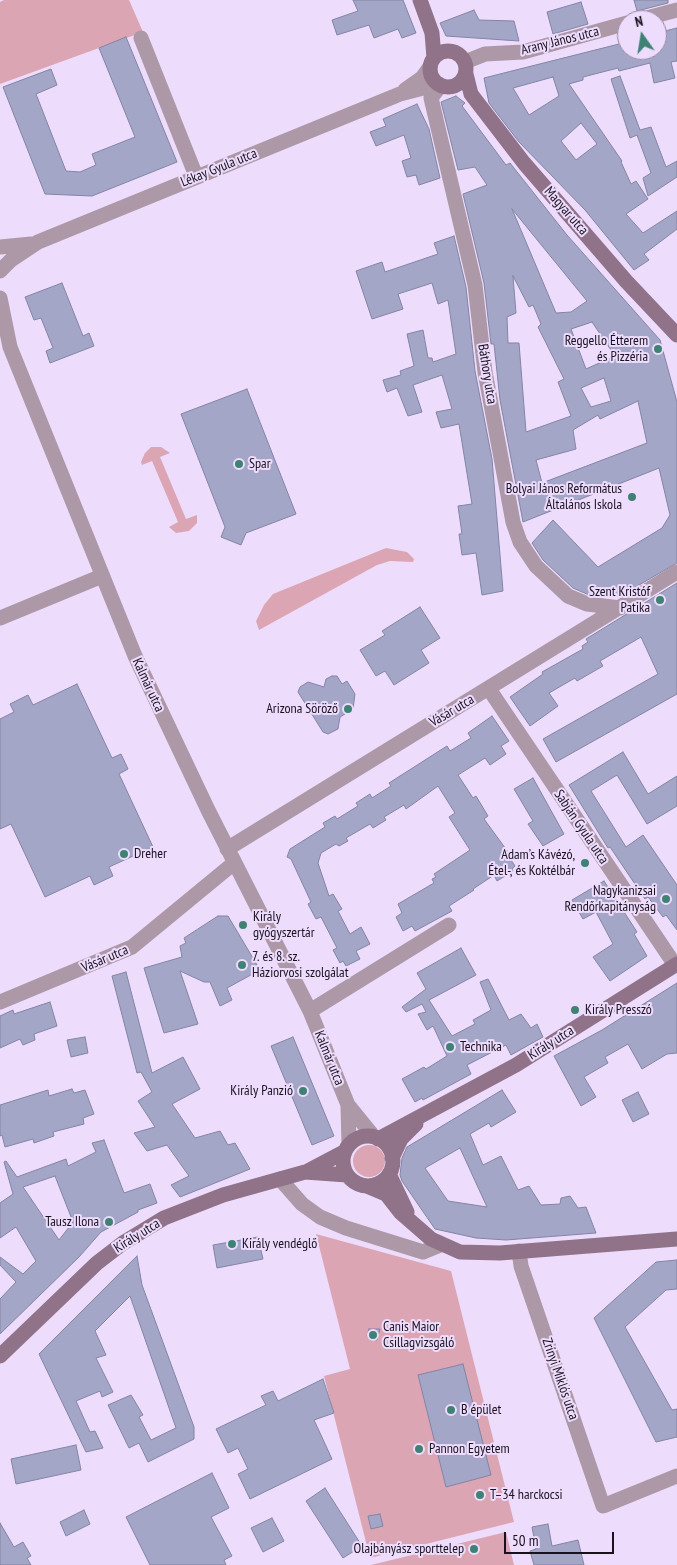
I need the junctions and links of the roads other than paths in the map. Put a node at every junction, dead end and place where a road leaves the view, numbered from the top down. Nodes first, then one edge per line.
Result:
1 (420, 0) edge
2 (617, 26) edge
3 (432, 33) junction
4 (141, 38) dead end
5 (451, 51) junction
6 (432, 62) junction
7 (465, 68) junction
8 (445, 85) junction
9 (400, 94) junction
10 (471, 94) junction
11 (196, 176) junction
12 (38, 242) junction
13 (0, 247) edge
14 (0, 271) edge
15 (0, 298) edge
16 (0, 332) edge
17 (677, 335) edge
18 (10, 347) junction
19 (677, 572) edge
20 (102, 576) junction
21 (620, 608) junction
22 (0, 618) edge
23 (488, 689) junction
24 (227, 849) junction
25 (234, 863) junction
26 (449, 925) dead end
27 (676, 964) edge
28 (0, 1002) edge
29 (310, 1011) junction
30 (348, 1104) junction
31 (422, 1117) junction
32 (376, 1138) junction
33 (347, 1148) junction
34 (392, 1158) junction
35 (307, 1172) junction
36 (389, 1174) junction
37 (347, 1175) junction
38 (280, 1179) junction
39 (367, 1186) junction
40 (409, 1218) junction
41 (677, 1239) edge
42 (440, 1245) junction
43 (519, 1252) junction
44 (0, 1356) edge
45 (677, 1476) edge

1 - 3 main road
2 - 7 street, Arany János utca
3 - 5 main road
3 - 6 main road
4 - 11 street
5 - 6 main road
5 - 7 main road
6 - 8 main road
6 - 9 street
7 - 8 main road
7 - 10 main road, Magyar utca
8 - 9 street
8 - 10 main road, Magyar utca
8 - 21 street, Báthory utca
9 - 11 street, Lékay Gyula utca
10 - 17 main road, Magyar utca
11 - 12 street, Lékay Gyula utca
12 - 13 street
12 - 14 street
15 - 18 street, Kalmár utca
16 - 18 street, Kalmár utca
18 - 20 street, Kalmár utca
19 - 21 street, Vásár utca
20 - 22 street
20 - 24 street, Kalmár utca
21 - 23 street, Vásár utca
23 - 24 street, Vásár utca
23 - 27 street, Sabján Gyula utca
24 - 25 street, Kalmár utca
25 - 28 street, Vásár utca
25 - 29 street, Kalmár utca
26 - 29 street
27 - 31 main road, Király utca
29 - 30 street, Kalmár utca
30 - 32 street, Kalmár utca
30 - 33 street, Kalmár utca
31 - 32 main road, Király utca
31 - 34 main road, Király utca
32 - 33 main road
32 - 34 main road
33 - 35 main road, Király utca
33 - 37 main road
34 - 36 main road
35 - 37 main road, Király utca
35 - 38 main road, Király utca
36 - 39 main road
36 - 40 main road
37 - 39 main road
38 - 42 street
38 - 44 main road, Király utca
39 - 40 main road
40 - 42 main road
41 - 43 main road
42 - 43 main road
43 - 45 street, Zrínyi Miklós utca

